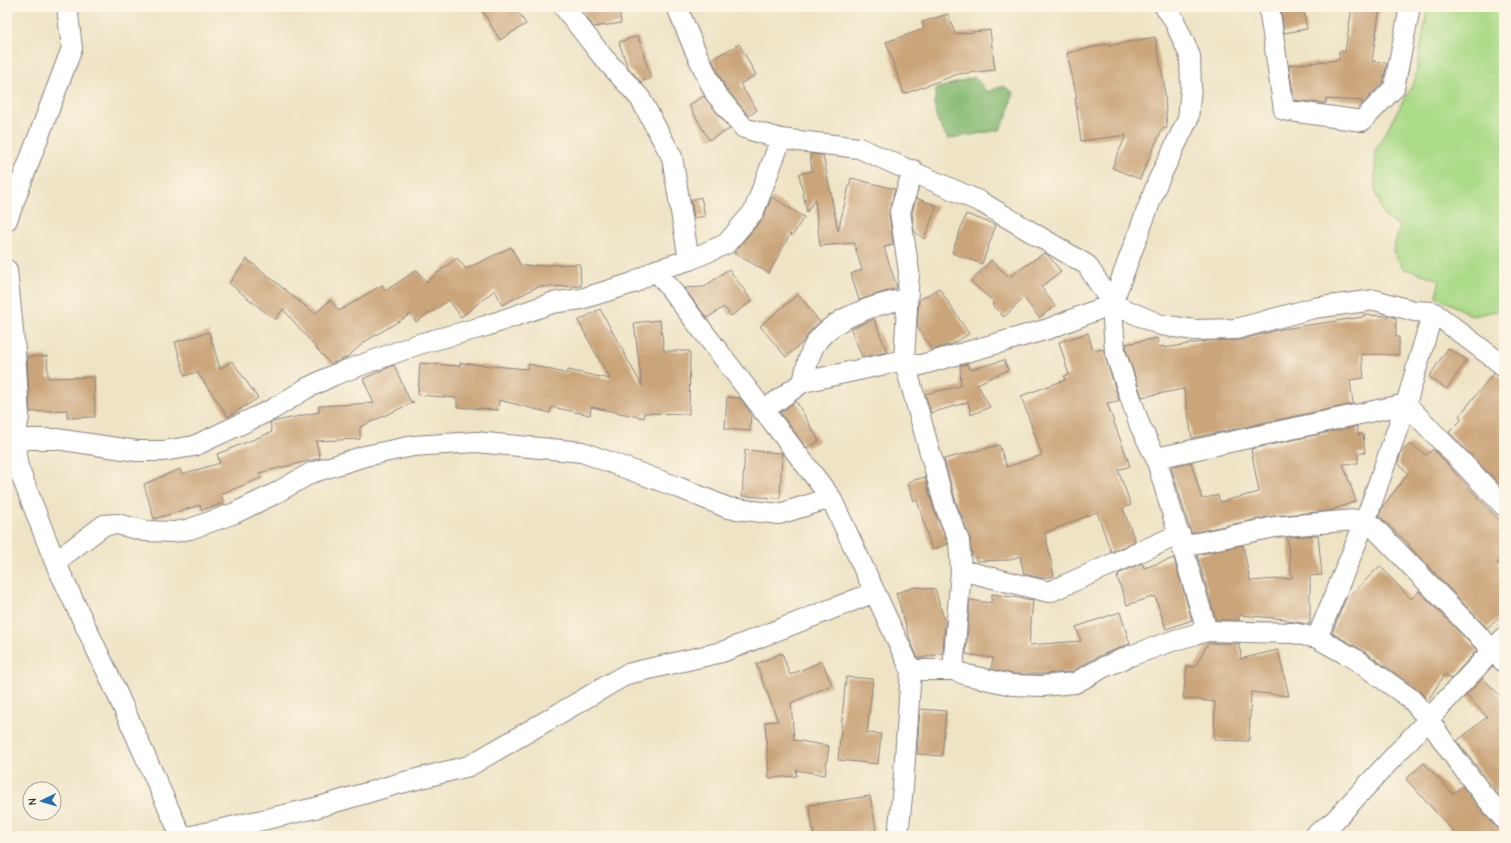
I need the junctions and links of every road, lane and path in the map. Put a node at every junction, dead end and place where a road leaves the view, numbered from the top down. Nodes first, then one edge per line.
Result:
1 (67, 7) edge
2 (564, 7) edge
3 (677, 7) edge
4 (1165, 7) edge
5 (1269, 7) edge
6 (1410, 7) edge
7 (781, 139) junction
8 (913, 170) junction
9 (7, 220) edge
10 (689, 260) junction
11 (7, 270) edge
12 (656, 270) junction
13 (906, 299) junction
14 (1112, 304) junction
15 (1433, 312) junction
16 (904, 360) junction
17 (1504, 366) edge
18 (803, 382) junction
19 (1406, 404) junction
20 (763, 411) junction
21 (10, 443) edge
22 (1156, 458) junction
23 (831, 498) junction
24 (1504, 506) edge
25 (1366, 519) junction
26 (1181, 540) junction
27 (55, 562) junction
28 (962, 570) junction
29 (875, 592) junction
30 (1207, 631) junction
31 (1317, 638) junction
32 (1500, 650) edge
33 (911, 670) junction
34 (953, 670) junction
35 (1429, 720) junction
36 (1504, 819) edge
37 (181, 836) edge
38 (192, 836) edge
39 (898, 836) edge
40 (1314, 836) edge

1 - 9 street
2 - 10 street
3 - 7 street
4 - 14 street
5 - 6 street
7 - 8 street
7 - 10 street
8 - 13 street
8 - 14 street
10 - 12 street
11 - 21 street
12 - 20 street
12 - 21 street
13 - 16 street
13 - 18 street
14 - 15 street
14 - 16 street
14 - 22 street
15 - 17 street
15 - 19 street
16 - 18 street
16 - 28 street
18 - 20 street
19 - 22 street
19 - 24 street
19 - 25 street
20 - 23 street
21 - 27 street
22 - 26 street
23 - 27 street
23 - 29 street
25 - 26 street
25 - 31 street
25 - 32 street
26 - 28 street
26 - 30 street
27 - 37 street
28 - 34 street
29 - 33 street
29 - 38 street
30 - 31 street
30 - 34 street
31 - 35 street
32 - 35 street
33 - 34 street
33 - 39 street
35 - 36 street
35 - 40 street

